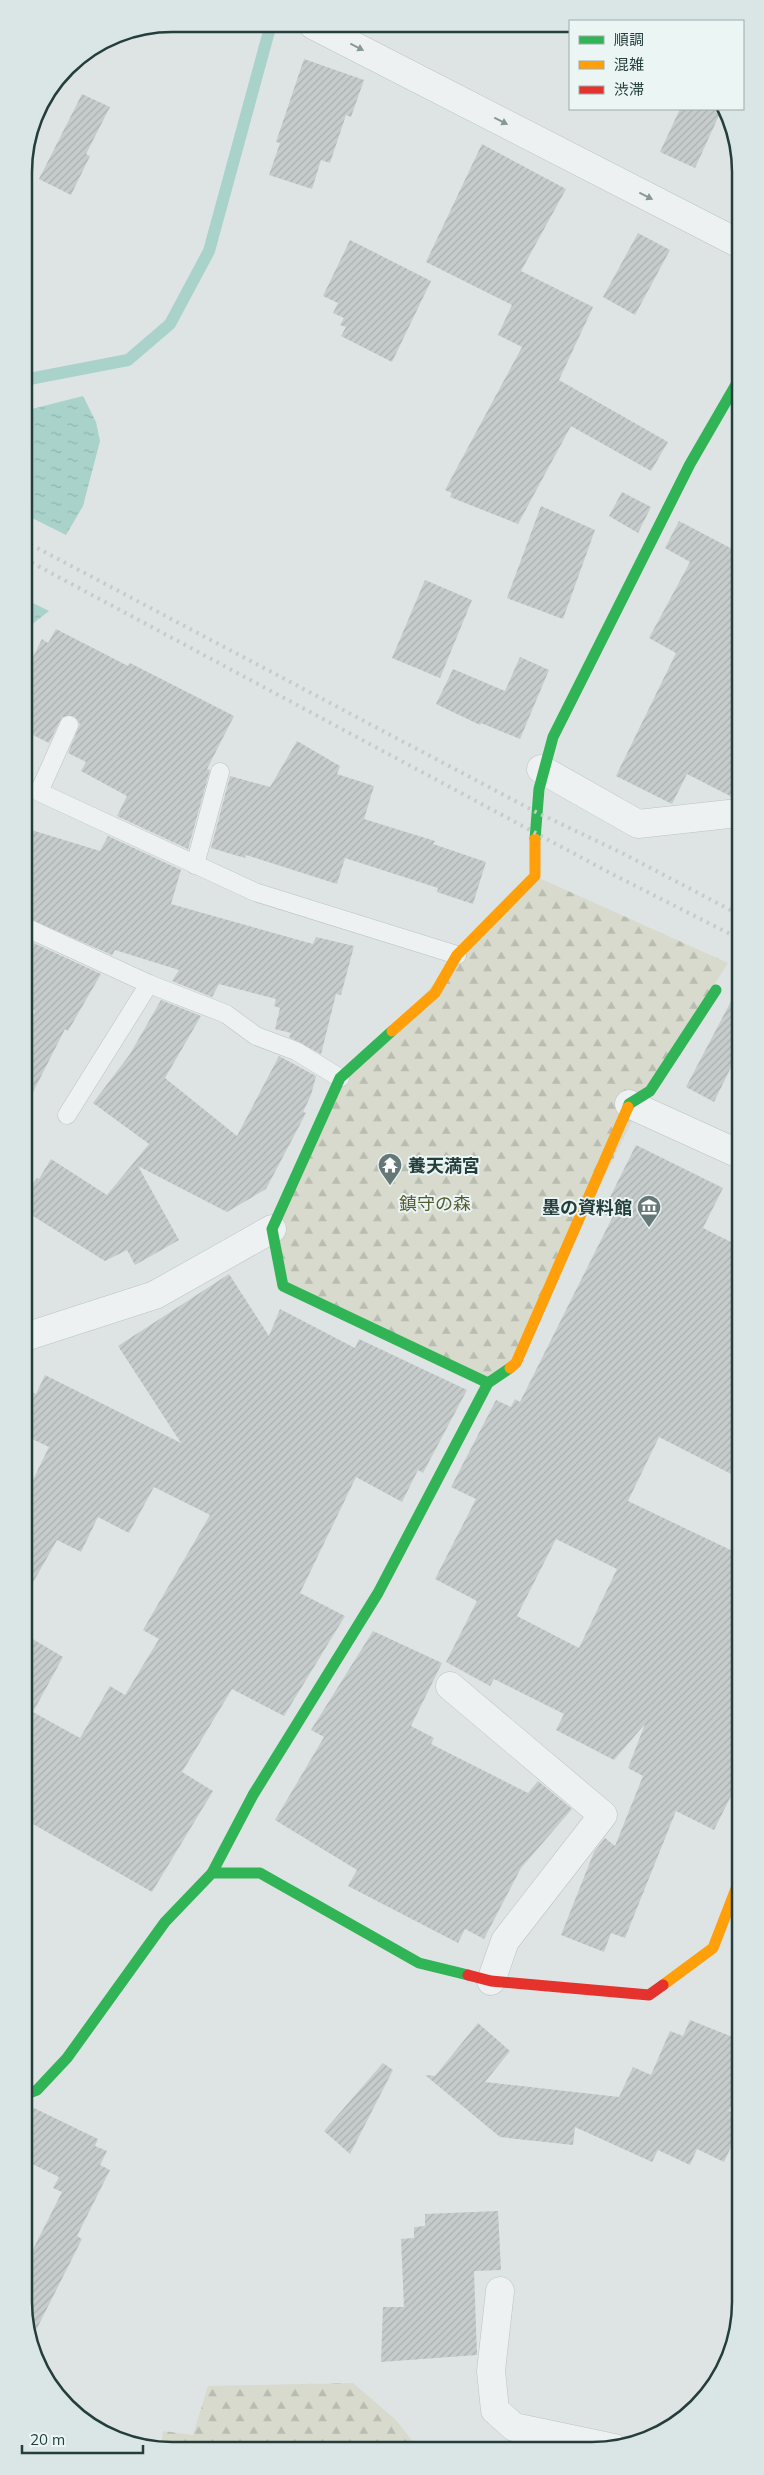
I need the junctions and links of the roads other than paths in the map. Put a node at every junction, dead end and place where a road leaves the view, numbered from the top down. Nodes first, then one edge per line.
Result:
1 (329, 33) edge
2 (732, 240) edge
3 (732, 392) edge
4 (69, 725) dead end
5 (541, 770) junction
6 (220, 772) dead end
7 (732, 814) edge
8 (195, 865) junction
9 (33, 931) edge
10 (456, 955) junction
11 (149, 984) junction
12 (716, 990) dead end
13 (340, 1078) junction
14 (629, 1104) junction
15 (68, 1115) dead end
16 (732, 1151) edge
17 (272, 1229) junction
18 (33, 1334) edge
19 (488, 1383) junction
20 (450, 1686) dead end
21 (212, 1873) junction
22 (731, 1903) edge
23 (492, 1981) junction
24 (33, 2091) edge
25 (500, 2292) dead end
26 (585, 2442) edge

1 -> 2 street
3 - 5 street
4 - 8 lane
5 - 7 street
5 - 10 street
6 - 8 lane
8 - 10 lane
9 - 11 lane
10 - 13 street
11 - 13 lane
11 - 15 lane
12 - 14 street
13 - 17 street
14 - 16 street
14 - 19 street
17 - 18 street
17 - 19 street
19 - 21 street
20 - 23 street
21 - 23 street
21 - 24 street
22 - 23 street
25 - 26 street

